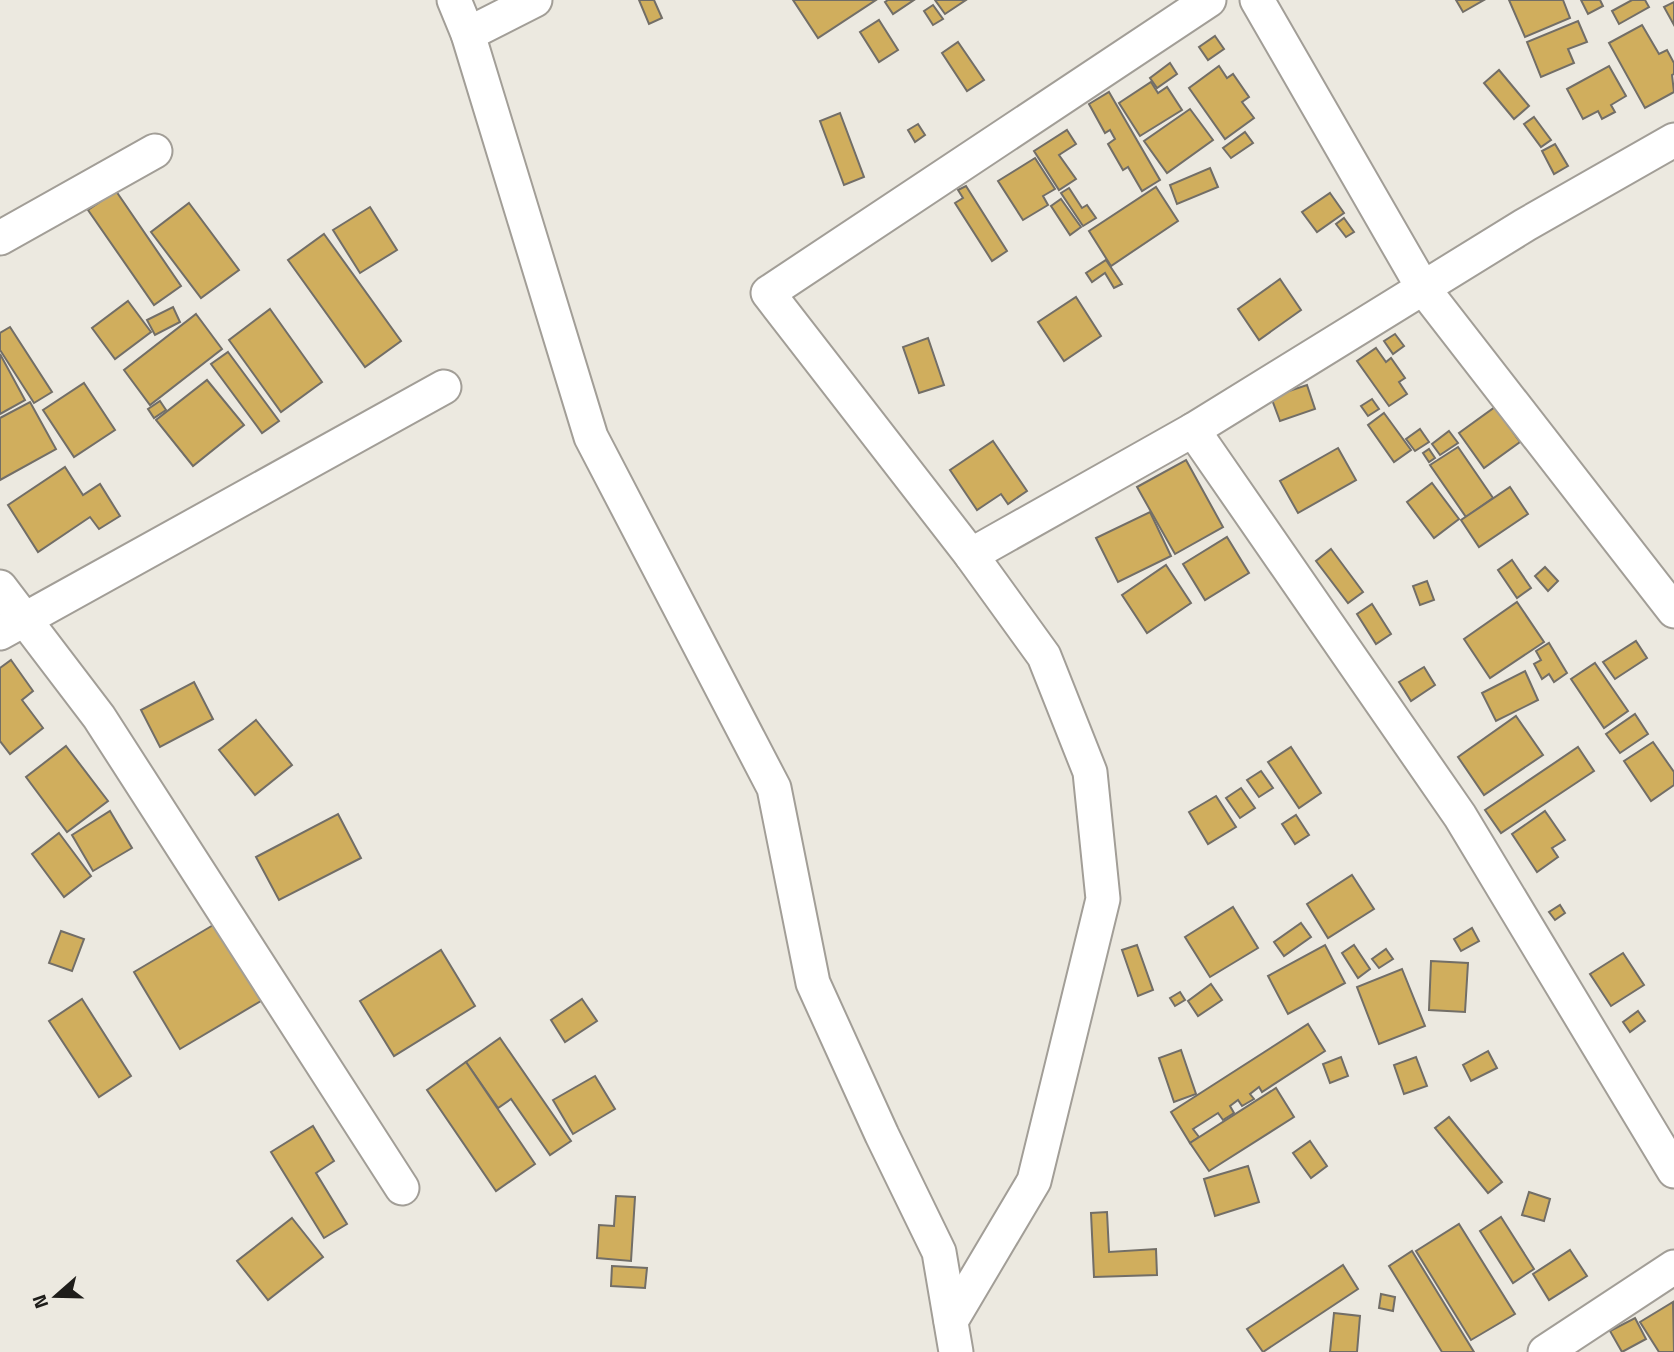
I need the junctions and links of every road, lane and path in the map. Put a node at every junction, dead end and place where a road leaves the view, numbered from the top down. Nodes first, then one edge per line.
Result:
1 (454, 0) edge
2 (536, 0) edge
3 (1209, 0) edge
4 (1257, 0) edge
5 (468, 34) junction
6 (1674, 140) edge
7 (155, 151) dead end
8 (0, 238) edge
9 (1423, 288) junction
10 (444, 387) dead end
11 (1193, 430) junction
12 (971, 555) junction
13 (0, 587) edge
14 (1674, 611) edge
15 (12, 626) edge
16 (1674, 1171) edge
17 (402, 1188) dead end
18 (1674, 1267) edge
19 (954, 1337) edge
20 (1545, 1352) edge

1 - 5 street
2 - 5 street
3 - 12 street
4 - 9 street
5 - 19 street
6 - 9 street
7 - 8 street
9 - 11 street
9 - 14 street
10 - 15 street
11 - 12 street
11 - 16 street
12 - 19 street
13 - 15 street
15 - 17 street
18 - 20 street

